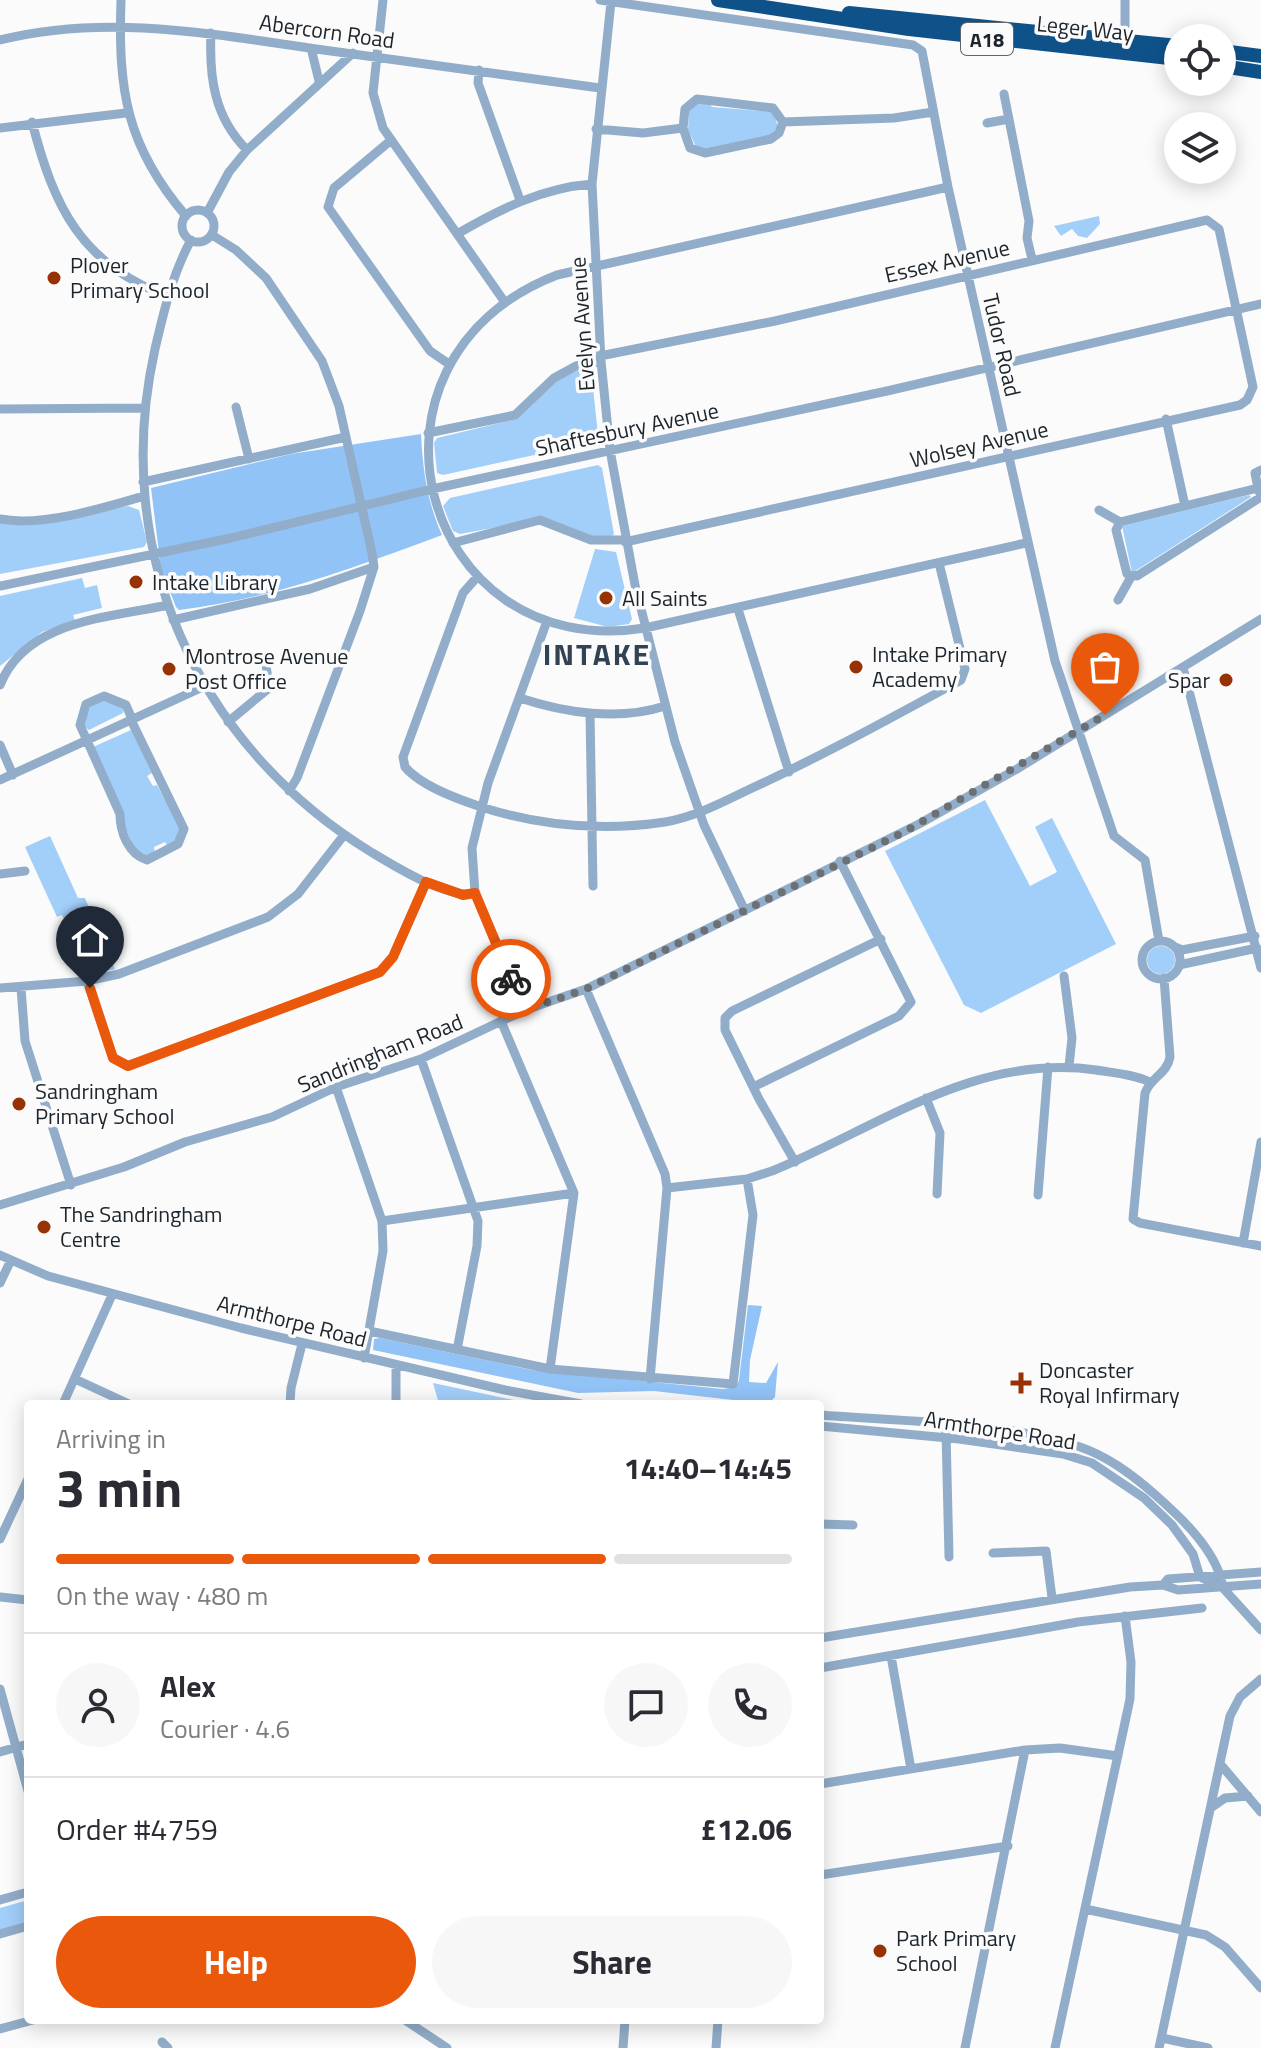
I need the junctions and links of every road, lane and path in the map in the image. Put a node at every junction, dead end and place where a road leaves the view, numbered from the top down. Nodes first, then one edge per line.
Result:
1 (121, 0) edge
2 (383, 0) edge
3 (718, 0) edge
4 (1125, 0) edge
5 (605, 1) edge
6 (120, 26) junction
7 (211, 33) junction
8 (0, 40) edge
9 (1164, 46) edge
10 (1124, 47) junction
11 (311, 48) junction
12 (353, 53) junction
13 (1236, 53) edge
14 (375, 56) junction
15 (1164, 56) edge
16 (1261, 56) edge
17 (1236, 68) edge
18 (479, 70) junction
19 (1261, 72) edge
20 (319, 81) junction
21 (600, 88) junction
22 (1004, 94) dead end
23 (933, 112) junction
24 (126, 113) junction
25 (1009, 119) junction
26 (32, 122) junction
27 (783, 122) junction
28 (987, 123) dead end
29 (0, 128) edge
30 (683, 128) junction
31 (596, 129) junction
32 (390, 141) junction
33 (247, 150) junction
34 (592, 184) junction
35 (948, 187) junction
36 (520, 200) junction
37 (207, 213) junction
38 (186, 216) junction
39 (457, 234) junction
40 (212, 235) junction
41 (191, 240) junction
42 (1032, 259) junction
43 (595, 266) junction
44 (967, 273) junction
45 (167, 296) junction
46 (504, 301) junction
47 (1261, 304) edge
48 (1237, 309) junction
49 (600, 358) junction
50 (449, 364) junction
51 (989, 365) junction
52 (236, 407) dead end
53 (143, 408) junction
54 (0, 409) edge
55 (1166, 419) junction
56 (428, 433) junction
57 (346, 437) junction
58 (610, 450) junction
59 (1009, 456) junction
60 (249, 459) junction
61 (1261, 470) edge
62 (143, 482) junction
63 (432, 489) junction
64 (1260, 494) edge
65 (144, 496) junction
66 (362, 506) junction
67 (1185, 506) junction
68 (1099, 510) dead end
69 (0, 519) edge
70 (1120, 522) junction
71 (625, 541) junction
72 (453, 543) junction
73 (1026, 543) junction
74 (153, 553) junction
75 (939, 563) junction
76 (374, 567) junction
77 (478, 576) junction
78 (1131, 577) junction
79 (0, 586) edge
80 (1118, 600) dead end
81 (168, 605) junction
82 (738, 609) junction
83 (1261, 619) edge
84 (173, 620) junction
85 (547, 621) junction
86 (645, 628) junction
87 (265, 657) dead end
88 (1183, 668) junction
89 (0, 685) edge
90 (205, 686) junction
91 (520, 698) junction
92 (665, 706) junction
93 (590, 713) junction
94 (132, 719) junction
95 (228, 722) junction
96 (1080, 729) junction
97 (86, 740) junction
98 (0, 745) edge
99 (789, 772) junction
100 (13, 775) junction
101 (0, 780) edge
102 (289, 791) junction
103 (480, 807) junction
104 (700, 813) junction
105 (591, 829) junction
106 (344, 835) junction
107 (840, 861) junction
108 (25, 871) dead end
109 (0, 874) edge
110 (426, 882) junction
111 (593, 886) dead end
112 (475, 893) junction
113 (745, 911) junction
114 (881, 939) junction
115 (1159, 941) junction
116 (1257, 942) edge
117 (1175, 947) junction
118 (1179, 965) junction
119 (1261, 968) edge
120 (1064, 976) dead end
121 (1164, 978) junction
122 (87, 981) junction
123 (0, 988) edge
124 (21, 988) junction
125 (586, 989) junction
126 (910, 1005) junction
127 (525, 1010) junction
128 (923, 1010) dead end
129 (712, 1016) dead end
130 (725, 1020) junction
131 (501, 1021) junction
132 (421, 1059) junction
133 (1069, 1066) junction
134 (1048, 1067) junction
135 (1150, 1082) junction
136 (336, 1087) junction
137 (753, 1087) junction
138 (926, 1098) junction
139 (1261, 1142) edge
140 (795, 1162) junction
141 (747, 1179) junction
142 (71, 1185) junction
143 (667, 1188) junction
144 (574, 1193) junction
145 (937, 1194) dead end
146 (1038, 1195) dead end
147 (0, 1205) edge
148 (475, 1207) junction
149 (382, 1221) junction
150 (1243, 1243) junction
151 (1261, 1246) edge
152 (0, 1255) edge
153 (11, 1260) junction
154 (0, 1283) edge
155 (112, 1295) junction
156 (369, 1331) junction
157 (302, 1344) junction
158 (457, 1350) junction
159 (364, 1358) junction
160 (396, 1365) junction
161 (550, 1369) junction
162 (75, 1379) junction
163 (650, 1379) junction
164 (65, 1400) edge
165 (120, 1400) edge
166 (290, 1400) edge
167 (396, 1400) edge
168 (562, 1400) edge
169 (824, 1415) edge
170 (946, 1425) junction
171 (824, 1426) edge
172 (946, 1438) junction
173 (24, 1488) edge
174 (824, 1524) edge
175 (853, 1525) dead end
176 (0, 1539) edge
177 (993, 1553) dead end
178 (949, 1557) dead end
179 (1261, 1572) edge
180 (1221, 1575) junction
181 (1200, 1577) junction
182 (1261, 1584) edge
183 (1163, 1585) junction
184 (1223, 1588) junction
185 (0, 1597) edge
186 (1052, 1598) junction
187 (24, 1600) edge
188 (1202, 1608) dead end
189 (1125, 1616) junction
190 (1261, 1630) edge
191 (824, 1637) edge
192 (891, 1656) junction
193 (824, 1667) edge
194 (1261, 1679) edge
195 (0, 1689) edge
196 (24, 1745) edge
197 (16, 1748) junction
198 (1025, 1750) junction
199 (0, 1752) edge
200 (1118, 1756) junction
201 (1221, 1765) junction
202 (911, 1769) junction
203 (24, 1777) edge
204 (824, 1783) edge
205 (1248, 1796) junction
206 (1212, 1807) junction
207 (1261, 1812) edge
208 (1008, 1846) junction
209 (824, 1874) edge
210 (24, 1893) edge
211 (0, 1900) edge
212 (1085, 1909) junction
213 (24, 1927) edge
214 (1184, 1930) junction
215 (0, 1934) edge
216 (1261, 1988) edge
217 (24, 2022) edge
218 (411, 2024) edge
219 (625, 2024) edge
220 (718, 2024) edge
221 (0, 2029) edge
222 (1160, 2043) edge
223 (447, 2048) edge
224 (623, 2048) edge
225 (716, 2048) edge
226 (965, 2048) edge
227 (1055, 2048) edge
228 (1208, 2048) edge

1 - 6 street
2 - 14 street
3 - 10 highway, Leger Way / A18
4 - 10 street
5 - 21 street, Evelyn Avenue
5 - 23 street, Tudor Road
6 - 7 street, Abercorn Road
6 - 8 street, Abercorn Road
6 - 24 street
7 - 11 street, Abercorn Road
7 - 33 street
9 - 10 highway, Leger Way / A18
10 - 15 highway, Leger Way / A18
11 - 12 street, Abercorn Road
11 - 20 street
12 - 14 street, Abercorn Road
12 - 20 street
13 - 16 highway
14 - 18 street, Abercorn Road
14 - 32 street
17 - 19 highway
18 - 21 street, Abercorn Road
18 - 36 street
20 - 33 street
21 - 31 street, Evelyn Avenue
22 - 25 street
23 - 27 street
23 - 35 street, Tudor Road
24 - 26 street
24 - 38 street
25 - 28 street
25 - 42 street
26 - 29 street
26 - 45 street
27 - 30 street
27 - 30 street
30 - 31 street
31 - 34 street, Evelyn Avenue
32 - 39 street
32 - 50 street
33 - 37 street
34 - 36 street
34 - 43 street, Evelyn Avenue
35 - 43 street
35 - 44 street, Tudor Road
36 - 39 street
37 - 38 street
37 - 40 street
38 - 41 street
39 - 46 street
40 - 41 street
40 - 57 street
41 - 45 street
42 - 44 street, Essex Avenue
42 - 48 street, Essex Avenue
43 - 46 street
43 - 49 street, Evelyn Avenue
44 - 49 street, Essex Avenue
44 - 51 street, Tudor Road
45 - 53 street
46 - 50 street
47 - 48 street, Shaftesbury Avenue
48 - 51 street, Shaftesbury Avenue
48 - 55 street, Wolsey Avenue
49 - 56 street, Essex Avenue
49 - 58 street, Evelyn Avenue
50 - 56 street
51 - 58 street, Shaftesbury Avenue
51 - 59 street, Tudor Road
52 - 60 street
53 - 54 street
53 - 62 street
55 - 59 street, Wolsey Avenue
55 - 67 street
56 - 63 street
57 - 60 street
57 - 66 street
58 - 63 street, Shaftesbury Avenue
58 - 71 street, Evelyn Avenue
59 - 71 street, Wolsey Avenue
59 - 73 street, Tudor Road
60 - 62 street
61 - 64 street
62 - 65 street
63 - 66 street, Shaftesbury Avenue
63 - 72 street
64 - 67 street
64 - 78 street
65 - 69 street
65 - 74 street
66 - 74 street, Shaftesbury Avenue
66 - 76 street
67 - 70 street
68 - 70 street
70 - 78 street
71 - 72 street, Wolsey Avenue
71 - 86 street, Evelyn Avenue
72 - 77 street
73 - 75 street
73 - 96 street, Tudor Road
74 - 79 street, Shaftesbury Avenue
74 - 81 street
75 - 82 street
75 - 99 street
76 - 84 street
76 - 102 street
77 - 85 street
77 - 103 street
78 - 80 street
81 - 84 street
81 - 89 street
82 - 86 street
82 - 99 street
83 - 88 street, Sandringham Road
84 - 90 street
85 - 86 street
85 - 91 street
86 - 92 street, Evelyn Avenue
87 - 95 street
88 - 96 street, Sandringham Road
88 - 116 street
90 - 94 street
90 - 95 street
91 - 93 street
91 - 103 street
92 - 93 street
92 - 104 street, Evelyn Avenue
93 - 105 street
94 - 97 street
94 - 97 street
94 - 97 street
95 - 102 street
96 - 107 street, Sandringham Road
96 - 115 street, Tudor Road
97 - 100 street
98 - 100 street
99 - 104 street
100 - 101 street
102 - 106 street
103 - 105 street
103 - 112 street
104 - 105 street
104 - 113 street, Evelyn Avenue
105 - 111 street
106 - 110 street
106 - 122 street
107 - 113 street, Sandringham Road
107 - 114 street
108 - 109 street
110 - 112 street
110 - 122 street
112 - 127 street
113 - 125 street, Sandringham Road
114 - 126 street
114 - 130 street
115 - 117 street
115 - 121 street
116 - 117 street
116 - 118 street
116 - 119 street
117 - 118 street
118 - 121 street
120 - 133 street
121 - 135 street
122 - 124 street
123 - 124 street
124 - 142 street
125 - 127 street, Sandringham Road
125 - 143 street
126 - 128 street
126 - 137 street
127 - 131 street, Sandringham Road
129 - 130 street
130 - 137 street
131 - 132 street, Sandringham Road
131 - 144 street
132 - 136 street, Sandringham Road
132 - 148 street
133 - 134 street
133 - 135 street
134 - 138 street
134 - 146 street
135 - 150 street
136 - 142 street, Sandringham Road
136 - 149 street
137 - 140 street
138 - 140 street
138 - 145 street
139 - 150 street
140 - 141 street
141 - 143 street
141 - 163 street, Armthorpe Road
142 - 147 street, Sandringham Road
143 - 163 street
144 - 148 street
144 - 161 street
148 - 149 street
148 - 158 street
149 - 156 street
150 - 151 street
152 - 153 street, Armthorpe Road
153 - 154 street
153 - 155 street, Armthorpe Road
155 - 157 street, Armthorpe Road
155 - 162 street
156 - 158 street, Armthorpe Road
156 - 159 street
157 - 159 street, Armthorpe Road
157 - 166 street
158 - 161 street, Armthorpe Road
159 - 160 street, Armthorpe Road
160 - 167 street
160 - 168 street, Armthorpe Road
161 - 163 street, Armthorpe Road
162 - 164 street
162 - 165 street
169 - 170 street, Armthorpe Road
170 - 172 street
170 - 180 street, Armthorpe Road
171 - 172 street, Armthorpe Road
172 - 178 street
172 - 181 street, Armthorpe Road
173 - 176 street
174 - 175 street
177 - 186 street
179 - 180 street
180 - 181 street
180 - 184 street, Armthorpe Road
181 - 183 street
181 - 184 street
182 - 184 street
183 - 184 street
183 - 186 street
184 - 190 street
185 - 187 street
186 - 191 street
188 - 189 street
189 - 192 street
189 - 200 street
192 - 193 street
192 - 202 street
194 - 201 street
195 - 197 street
196 - 197 street
197 - 199 street
197 - 203 street
198 - 200 street
198 - 202 street
198 - 208 street
200 - 212 street
201 - 205 street
201 - 206 street
202 - 204 street
205 - 206 street
205 - 207 street
206 - 214 street
208 - 209 street
208 - 226 street
210 - 211 street
212 - 214 street
212 - 227 street
213 - 215 street
214 - 216 street
214 - 222 street
217 - 221 street
218 - 223 street
219 - 224 street
220 - 225 street
222 - 228 street

